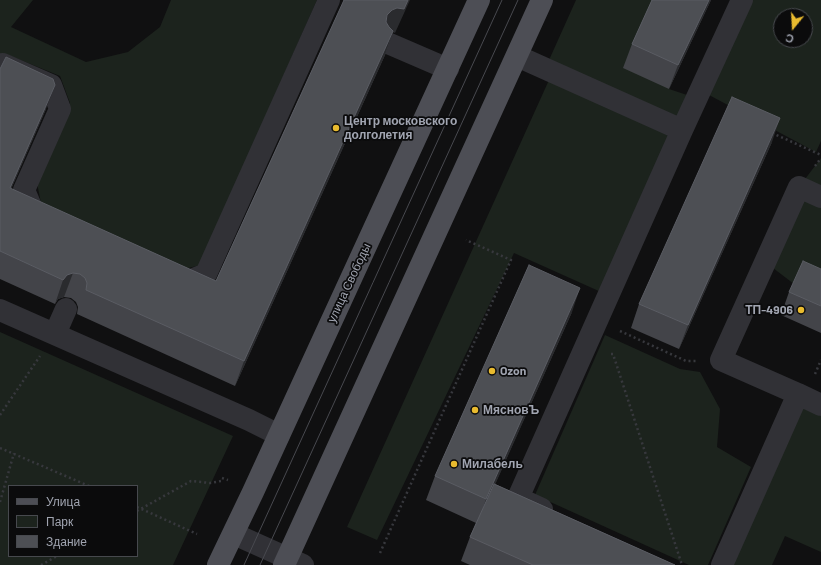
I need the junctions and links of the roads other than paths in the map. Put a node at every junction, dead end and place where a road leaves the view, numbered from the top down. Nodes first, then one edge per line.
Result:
1 (479, 0) edge
2 (542, 0) edge
3 (742, 0) edge
4 (330, 12) edge
5 (390, 44) edge
6 (517, 56) junction
7 (0, 66) edge
8 (448, 69) junction
9 (682, 130) junction
10 (821, 197) edge
11 (62, 224) edge
12 (161, 269) edge
13 (66, 309) dead end
14 (0, 310) edge
15 (55, 334) junction
16 (798, 394) junction
17 (821, 405) edge
18 (279, 435) junction
19 (560, 517) edge
20 (234, 534) junction
21 (291, 563) edge
22 (218, 565) edge
23 (722, 565) edge

1 - 8 main road, улица Свободы
2 - 6 main road
3 - 9 street
4 - 12 street
5 - 8 street
6 - 9 street
6 - 21 main road
7 - 11 street
8 - 18 main road, улица Свободы
9 - 19 street
10 - 16 street
13 - 15 street
14 - 15 street
15 - 18 street
16 - 17 street
16 - 23 street
18 - 20 main road, улица Свободы
20 - 21 street
20 - 22 main road, улица Свободы

